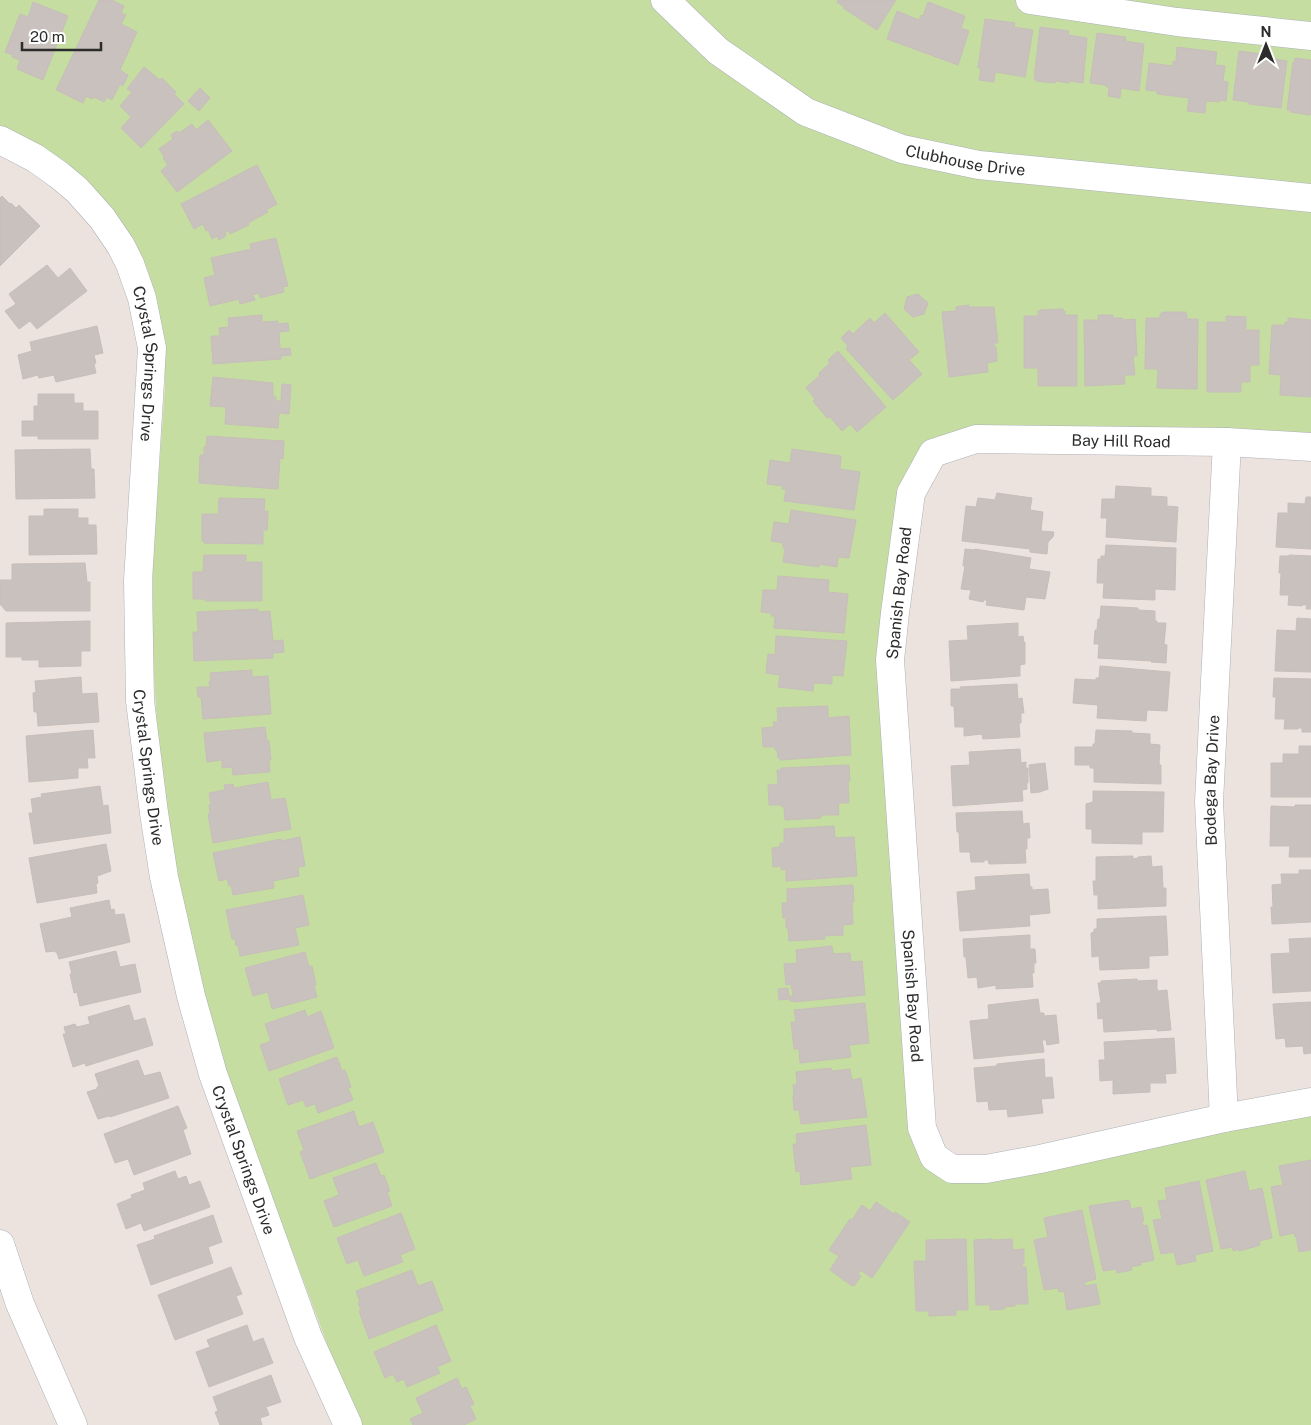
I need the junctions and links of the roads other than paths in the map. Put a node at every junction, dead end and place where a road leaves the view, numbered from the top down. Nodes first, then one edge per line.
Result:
1 (665, 0) edge
2 (1030, 0) edge
3 (1311, 36) edge
4 (0, 140) edge
5 (1311, 198) edge
6 (1227, 442) junction
7 (1311, 446) edge
8 (934, 453) joint
9 (1311, 1102) edge
10 (1224, 1118) junction
11 (0, 1244) edge
12 (73, 1425) edge
13 (348, 1425) edge

1 - 5 street, Clubhouse Drive
2 - 3 street
4 - 13 street, Crystal Springs Drive
6 - 7 street, Bay Hill Road
6 - 8 street, Bay Hill Road
6 - 10 street, Bodega Bay Drive
8 - 10 street, Spanish Bay Road
9 - 10 street, Spanish Bay Road
11 - 12 street

